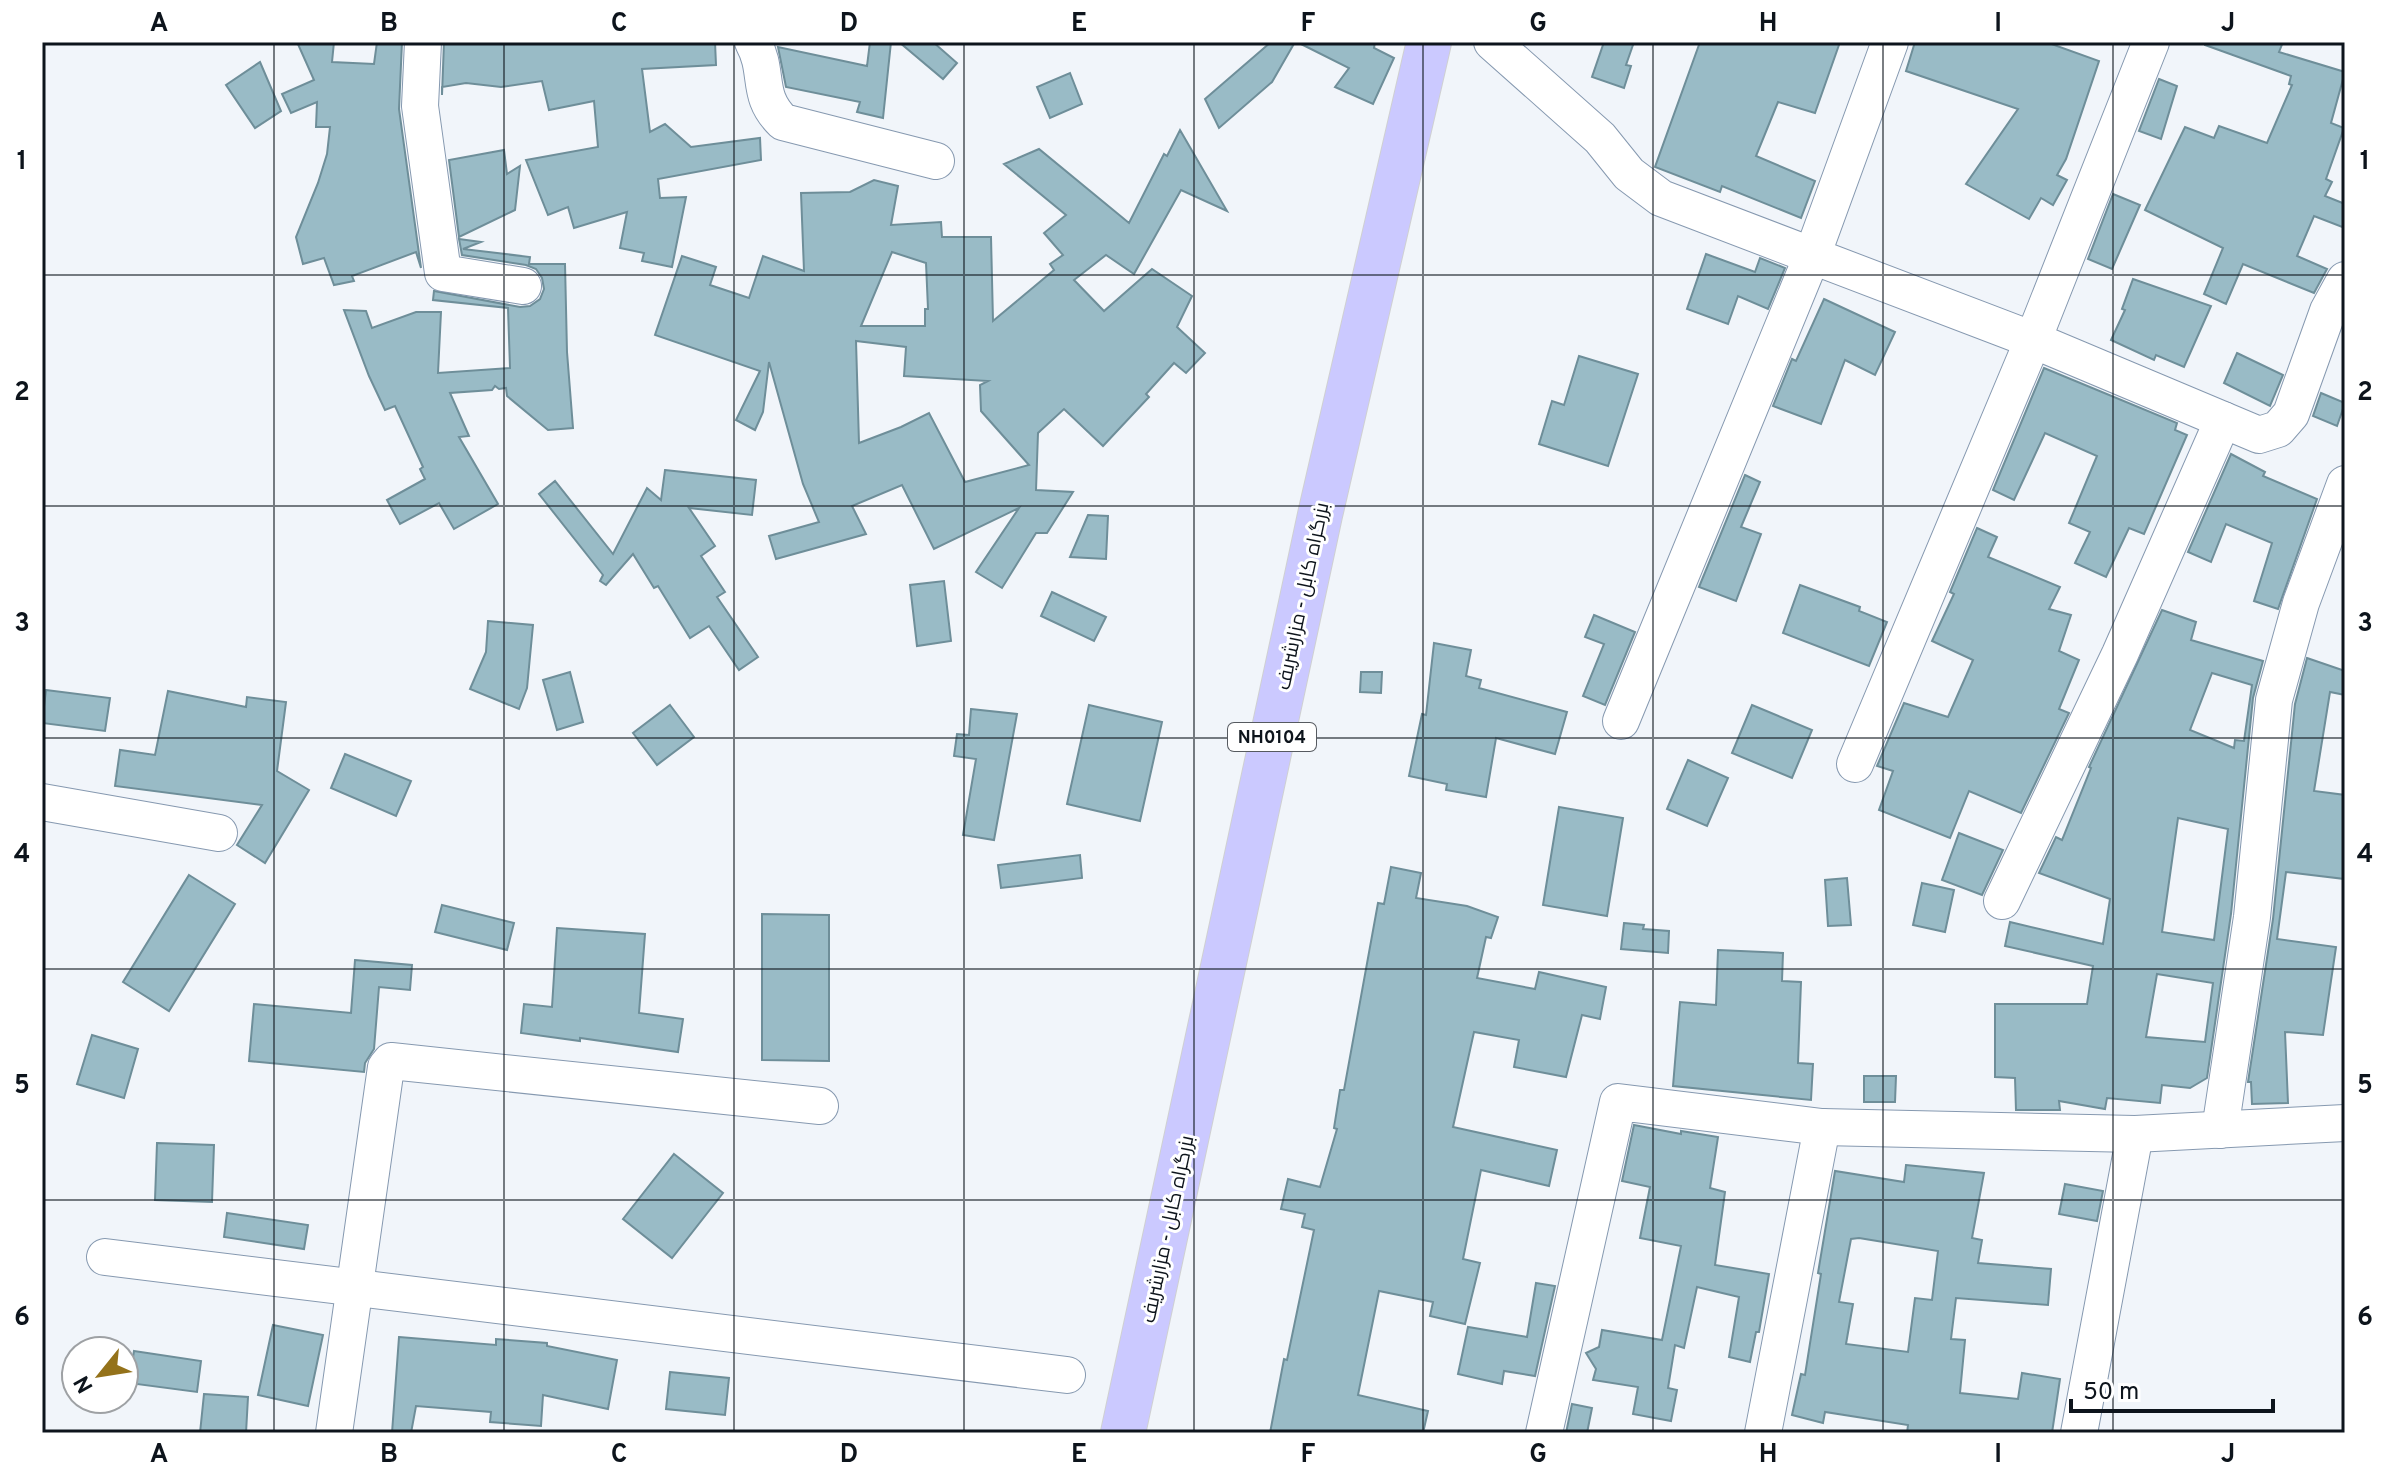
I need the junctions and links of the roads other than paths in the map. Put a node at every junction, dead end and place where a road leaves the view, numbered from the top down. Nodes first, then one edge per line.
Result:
1 (423, 42) edge
2 (753, 42) edge
3 (1429, 42) edge
4 (1492, 42) edge
5 (1890, 42) edge
6 (2151, 42) edge
7 (936, 161) dead end
8 (1812, 256) junction
9 (2345, 280) edge
10 (523, 286) dead end
11 (2033, 340) junction
12 (2223, 420) junction
13 (2345, 484) edge
14 (1621, 721) dead end
15 (1855, 764) dead end
16 (42, 802) edge
17 (219, 833) dead end
18 (2002, 901) dead end
19 (820, 1106) dead end
20 (2345, 1123) edge
21 (1822, 1127) junction
22 (2220, 1130) junction
23 (2135, 1134) junction
24 (105, 1257) dead end
25 (356, 1290) junction
26 (1067, 1375) dead end
27 (334, 1433) edge
28 (1123, 1433) edge
29 (1544, 1433) edge
30 (1763, 1433) edge
31 (2079, 1433) edge

1 - 10 street
2 - 7 street
3 - 28 highway, بزرگراه کابل - مزارشریف / NH0104
4 - 8 street
5 - 8 street
6 - 11 street
8 - 11 street
8 - 14 street
9 - 12 street
11 - 12 street
11 - 15 street
12 - 18 street
13 - 22 street
16 - 17 street
19 - 25 street
20 - 22 street
21 - 23 street
21 - 29 street
21 - 30 street
22 - 23 street
23 - 31 street
24 - 25 street
25 - 26 street
25 - 27 street

